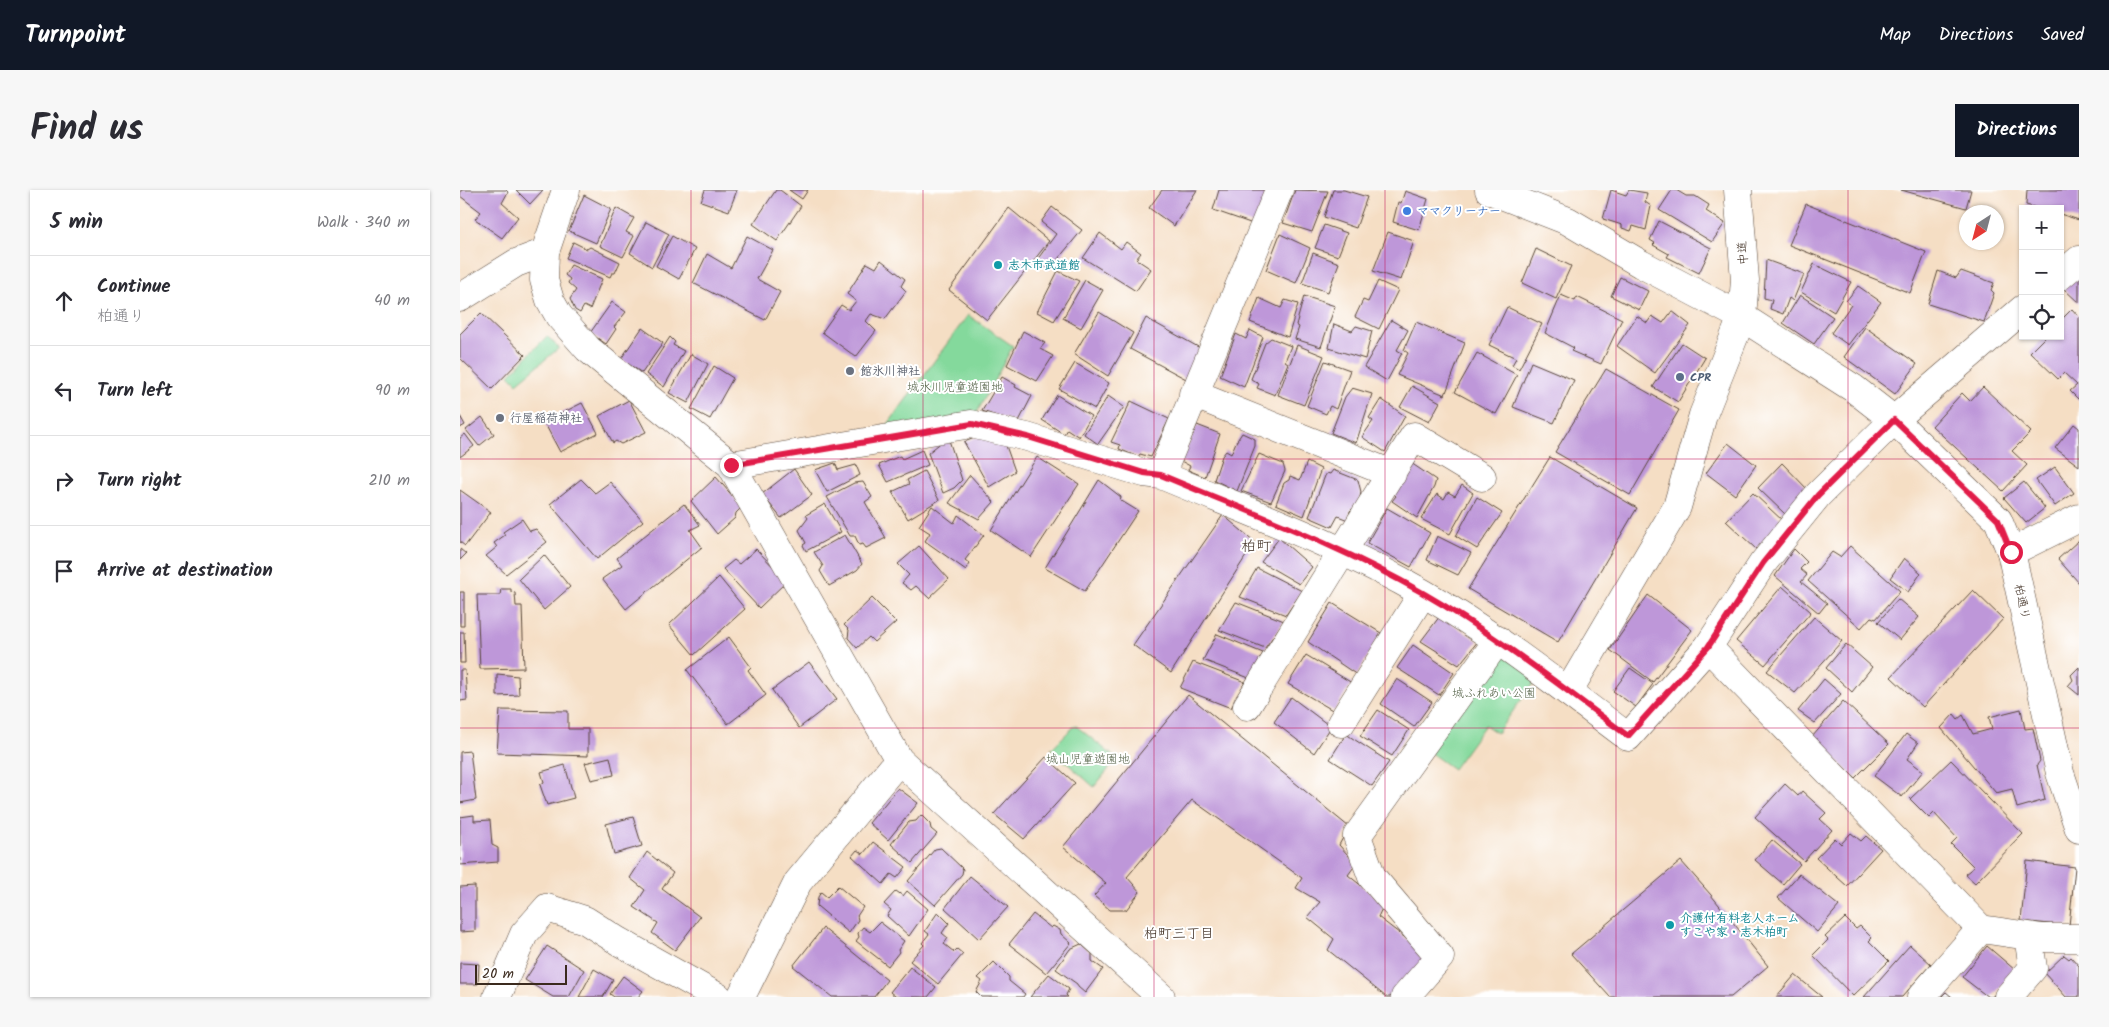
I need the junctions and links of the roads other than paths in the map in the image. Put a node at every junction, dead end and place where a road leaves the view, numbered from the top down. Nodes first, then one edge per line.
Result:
1 (566, 190) edge
2 (1279, 190) edge
3 (1489, 190) edge
4 (1738, 190) edge
5 (544, 252) junction
6 (2079, 260) edge
7 (2064, 273) edge
8 (460, 298) edge
9 (2019, 312) edge
10 (1742, 317) junction
11 (1193, 394) junction
12 (1894, 420) junction
13 (731, 465) junction
14 (1392, 474) junction
15 (1161, 475) junction
16 (1482, 477) dead end
17 (2079, 518) edge
18 (1344, 551) junction
19 (2011, 552) junction
20 (1423, 593) junction
21 (1498, 640) junction
22 (1708, 647) junction
23 (1568, 692) junction
24 (1247, 706) dead end
25 (1341, 723) dead end
26 (899, 760) junction
27 (2079, 829) edge
28 (1980, 929) junction
29 (2028, 936) junction
30 (2079, 938) edge
31 (497, 997) edge
32 (718, 997) edge
33 (741, 997) edge
34 (1161, 997) edge
35 (1405, 997) edge
36 (1921, 997) edge
37 (2008, 997) edge

1 - 5 street
2 - 11 street
3 - 10 street, 柏通り
4 - 10 street, 中道
5 - 8 street
5 - 13 street
6 - 7 street
9 - 12 street
10 - 12 street, 柏通り
10 - 23 street, 中道
11 - 14 street
11 - 15 street
12 - 19 street, 柏通り
12 - 22 street
13 - 15 street
13 - 26 street
14 - 16 street
14 - 18 street
15 - 18 street
17 - 19 street
18 - 20 street
18 - 24 street
19 - 27 street, 柏通り
20 - 21 street
20 - 25 street
21 - 23 street
21 - 35 street
22 - 23 street
22 - 28 street
26 - 33 street
26 - 34 street
28 - 29 street
28 - 36 street
29 - 30 street
29 - 37 street
31 - 32 street

